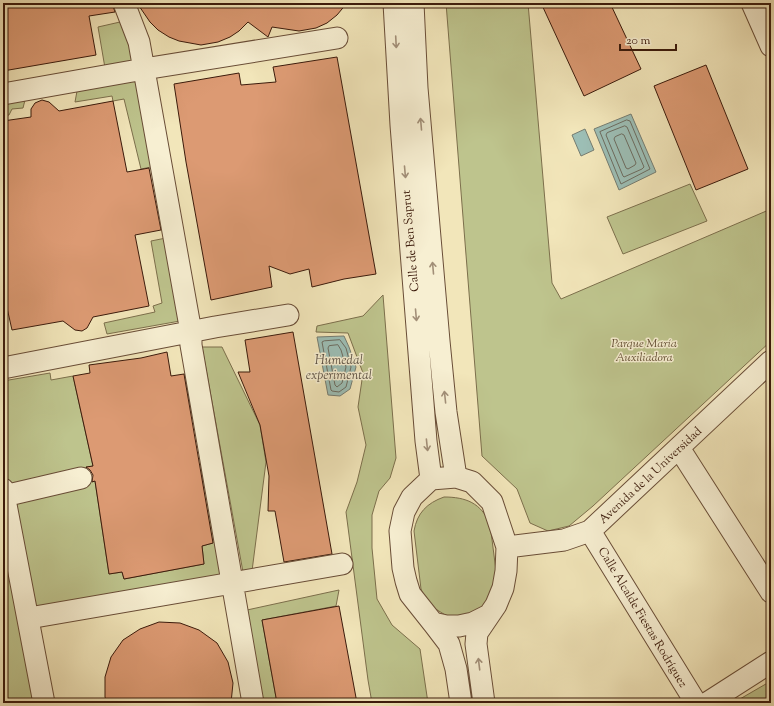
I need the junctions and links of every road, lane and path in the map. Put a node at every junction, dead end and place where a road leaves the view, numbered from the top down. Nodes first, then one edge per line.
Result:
1 (124, 3) edge
2 (394, 3) edge
3 (413, 3) edge
4 (752, 3) edge
5 (337, 38) dead end
6 (771, 46) edge
7 (144, 69) junction
8 (3, 94) edge
9 (288, 315) dead end
10 (191, 332) junction
11 (770, 363) edge
12 (3, 368) edge
13 (679, 448) junction
14 (456, 477) junction
15 (82, 478) dead end
16 (431, 479) junction
17 (4, 492) edge
18 (590, 530) junction
19 (507, 547) junction
20 (342, 564) dead end
21 (232, 583) junction
22 (771, 592) edge
23 (487, 616) junction
24 (29, 618) junction
25 (433, 623) junction
26 (771, 662) edge
27 (44, 703) edge
28 (252, 703) edge
29 (461, 703) edge
30 (484, 703) edge
31 (696, 703) edge
32 (707, 703) edge

1 - 7 street
2 -> 16 street, Calle de Ben Saprut
14 -> 3 street, Calle de Ben Saprut
4 - 6 street
5 - 7 street
7 - 8 street
7 - 10 street
9 - 10 street
10 - 12 street
10 - 21 street
11 - 13 street, Avenida de la Universidad
13 - 18 street, Avenida de la Universidad
13 - 22 street
14 - 16 street
14 - 19 street
15 - 17 street
16 - 25 street
17 - 24 street
18 - 19 street, Avenida de la Universidad
18 - 31 street, Calle Alcalde Fiestas Rodríguez
19 - 23 street
20 - 21 street
21 - 24 street
21 - 28 street
23 - 25 street
30 -> 23 street
24 - 27 street
25 - 29 street
26 - 32 street

